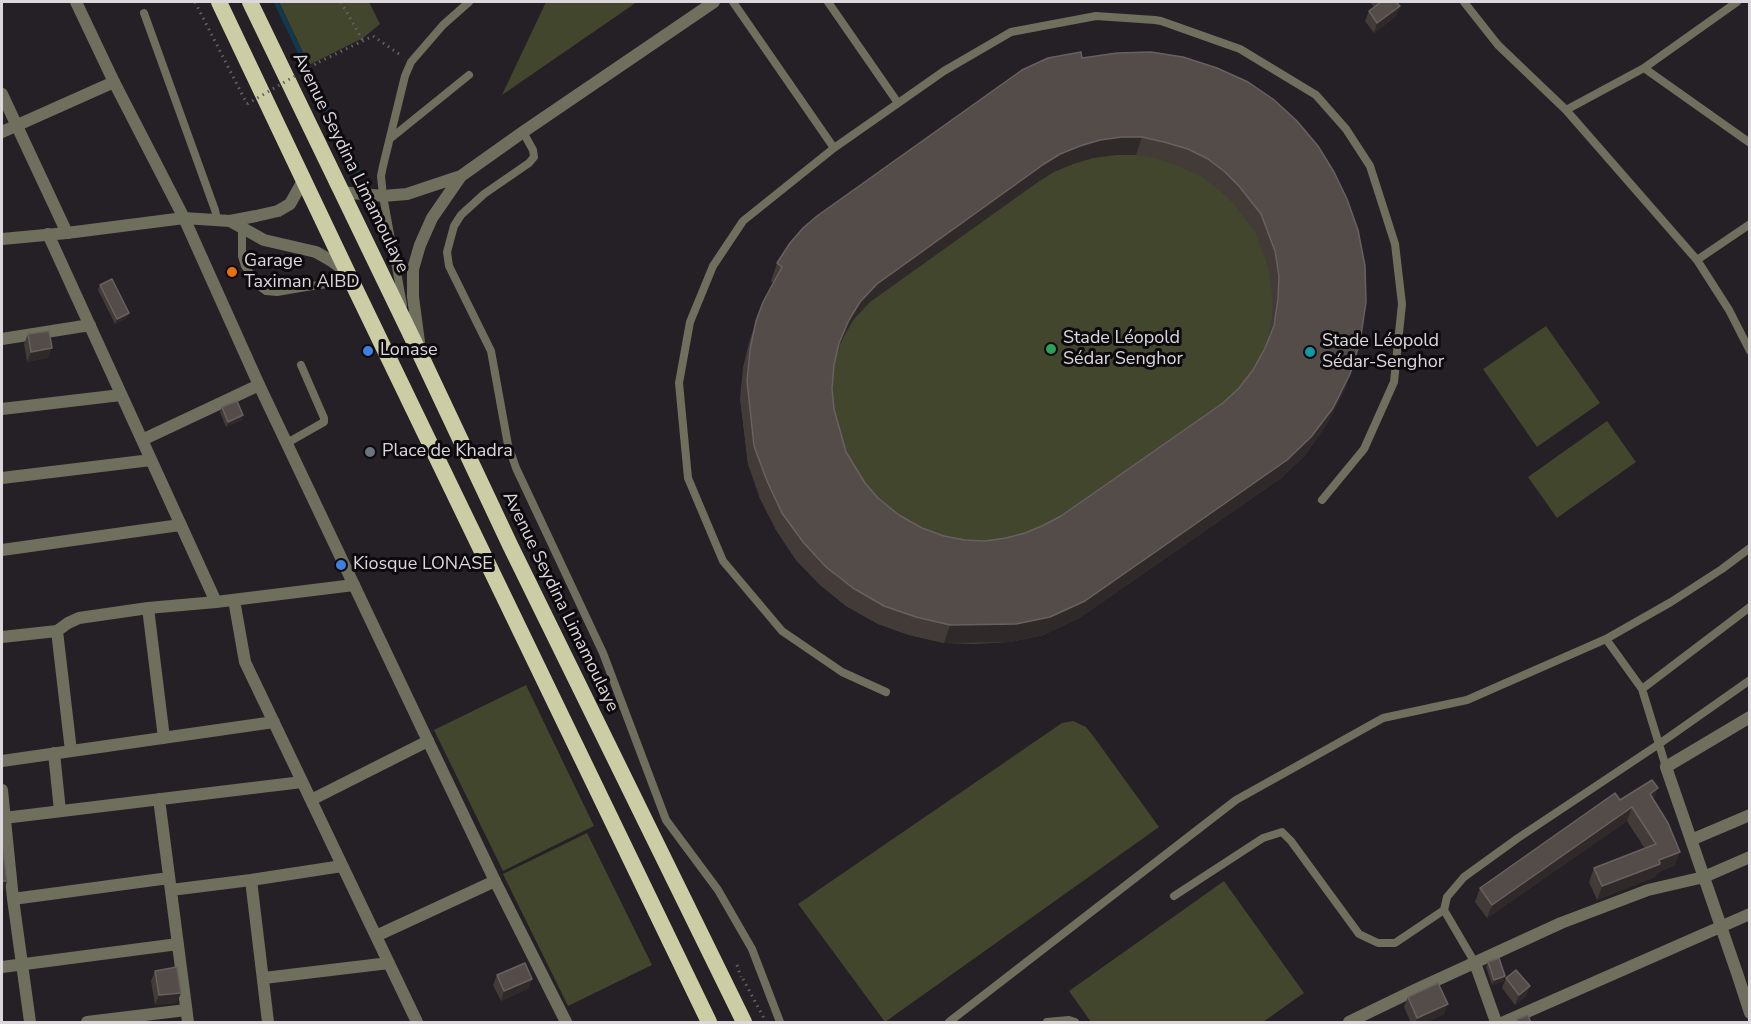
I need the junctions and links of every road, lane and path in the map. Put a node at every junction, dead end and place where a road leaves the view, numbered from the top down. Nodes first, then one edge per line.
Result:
1 (76, 2) edge
2 (195, 2) edge
3 (219, 2) edge
4 (250, 2) edge
5 (341, 2) edge
6 (469, 2) edge
7 (714, 2) edge
8 (733, 2) edge
9 (828, 2) edge
10 (1464, 2) edge
11 (1737, 2) edge
12 (144, 13) dead end
13 (363, 41) junction
14 (411, 62) junction
15 (1644, 68) junction
16 (470, 75) dead end
17 (114, 82) junction
18 (2, 94) edge
19 (898, 103) junction
20 (1566, 110) junction
21 (16, 126) junction
22 (2, 132) edge
23 (523, 132) junction
24 (390, 138) junction
25 (1749, 143) edge
26 (834, 148) junction
27 (460, 176) junction
28 (304, 179) junction
29 (341, 192) junction
30 (383, 196) junction
31 (184, 218) junction
32 (217, 219) junction
33 (230, 221) junction
34 (1749, 224) edge
35 (243, 228) junction
36 (66, 233) junction
37 (48, 234) junction
38 (2, 238) edge
39 (1697, 260) junction
40 (350, 277) junction
41 (406, 324) junction
42 (90, 325) junction
43 (2, 339) edge
44 (1749, 351) edge
45 (421, 356) junction
46 (301, 364) dead end
47 (259, 385) junction
48 (121, 395) junction
49 (2, 410) edge
50 (142, 440) junction
51 (287, 443) junction
52 (151, 460) junction
53 (2, 478) edge
54 (1322, 500) dead end
55 (180, 525) junction
56 (1749, 548) edge
57 (2, 550) edge
58 (354, 585) junction
59 (234, 600) junction
60 (216, 602) junction
61 (1749, 607) edge
62 (148, 608) junction
63 (57, 631) junction
64 (2, 637) edge
65 (1606, 639) junction
66 (1749, 680) edge
67 (1642, 689) junction
68 (886, 692) dead end
69 (1749, 717) edge
70 (274, 722) junction
71 (164, 738) junction
72 (428, 741) junction
73 (1659, 744) junction
74 (71, 751) junction
75 (54, 753) junction
76 (2, 761) edge
77 (1666, 767) junction
78 (302, 782) junction
79 (2, 790) edge
80 (159, 799) junction
81 (311, 800) junction
82 (60, 811) junction
83 (1749, 815) edge
84 (4, 818) junction
85 (1691, 840) junction
86 (1749, 857) edge
87 (342, 866) junction
88 (1704, 877) junction
89 (251, 880) junction
90 (495, 881) junction
91 (170, 884) junction
92 (1174, 896) dead end
93 (13, 899) junction
94 (1444, 910) junction
95 (1749, 914) edge
96 (1720, 927) junction
97 (376, 936) junction
98 (178, 944) junction
99 (21, 963) junction
100 (389, 963) junction
101 (1475, 963) junction
102 (2, 967) edge
103 (682, 967) junction
104 (1744, 974) edge
105 (264, 978) junction
106 (742, 978) dead end
107 (1749, 1013) edge
108 (187, 1016) edge
109 (30, 1023) edge
110 (87, 1023) edge
111 (268, 1023) edge
112 (417, 1023) edge
113 (566, 1023) edge
114 (698, 1023) edge
115 (709, 1023) edge
116 (744, 1023) edge
117 (766, 1023) edge
118 (780, 1023) edge
119 (949, 1023) edge
120 (1047, 1023) edge
121 (1075, 1023) edge
122 (1349, 1023) edge
123 (1496, 1023) edge
124 (1504, 1023) edge

1 - 17 street
2 - 13 path, bridge
3 - 28 highway
4 - 29 highway, Avenue Seydina Limamoulaye
5 - 13 path
6 - 14 lane
7 - 23 street
8 - 26 lane
9 - 19 lane
10 - 20 lane
11 - 15 lane
12 - 32 lane
13 - 14 path
14 - 24 lane
15 - 20 lane
15 - 25 lane
16 - 24 lane
17 - 21 street
17 - 31 street
18 - 21 street
19 - 26 lane
19 - 54 lane
20 - 39 lane
21 - 22 street
21 - 36 street
23 - 27 street
23 - 118 lane
24 - 30 lane
26 - 68 lane
27 - 30 street
27 - 45 street
28 - 33 street
28 - 40 highway
29 - 30 street
29 - 41 highway, Avenue Seydina Limamoulaye
30 - 41 lane
31 - 32 street
31 - 36 street
31 - 47 street
32 - 33 street
33 - 35 street
34 - 39 lane
35 - 40 street
35 - 40 lane
36 - 37 street
37 - 38 street
37 - 42 street
39 - 44 lane
40 - 103 highway
41 - 45 highway, Avenue Seydina Limamoulaye
42 - 43 street
42 - 48 street
45 - 116 highway, Avenue Seydina Limamoulaye
46 - 51 lane
47 - 50 street
47 - 51 street
48 - 49 street
48 - 50 street
50 - 52 street
51 - 58 street
52 - 53 street
52 - 55 street
55 - 57 street
55 - 60 street
56 - 65 lane
58 - 59 street
58 - 72 street
59 - 60 street
59 - 70 street
60 - 62 street
61 - 67 lane
62 - 63 street
62 - 71 street
63 - 64 street
63 - 74 street
65 - 67 lane
65 - 119 lane
66 - 73 lane
67 - 73 lane
69 - 77 street
70 - 71 street
70 - 78 street
71 - 74 street
72 - 81 street
72 - 90 street
73 - 77 lane
73 - 94 lane
74 - 75 street
75 - 76 street
75 - 82 street
77 - 85 street
78 - 80 street
78 - 81 street
79 - 84 street
80 - 82 street
80 - 91 street
81 - 87 street
82 - 84 street
83 - 85 street
84 - 93 street
85 - 88 street
86 - 88 street
87 - 89 street
87 - 97 street
88 - 96 street
88 - 101 street
89 - 91 street
89 - 105 street
90 - 97 street
90 - 113 street
91 - 93 street
91 - 98 street
92 - 94 lane
93 - 99 street
94 - 101 lane
95 - 96 street
96 - 104 street
96 - 124 street
97 - 100 street
98 - 99 street
98 - 108 street
99 - 102 street
99 - 109 street
100 - 105 street
100 - 112 street
101 - 122 street
101 - 123 street
103 - 114 highway
103 - 115 highway
104 - 107 street
105 - 111 street
106 - 117 path
108 - 110 street
120 - 121 lane

